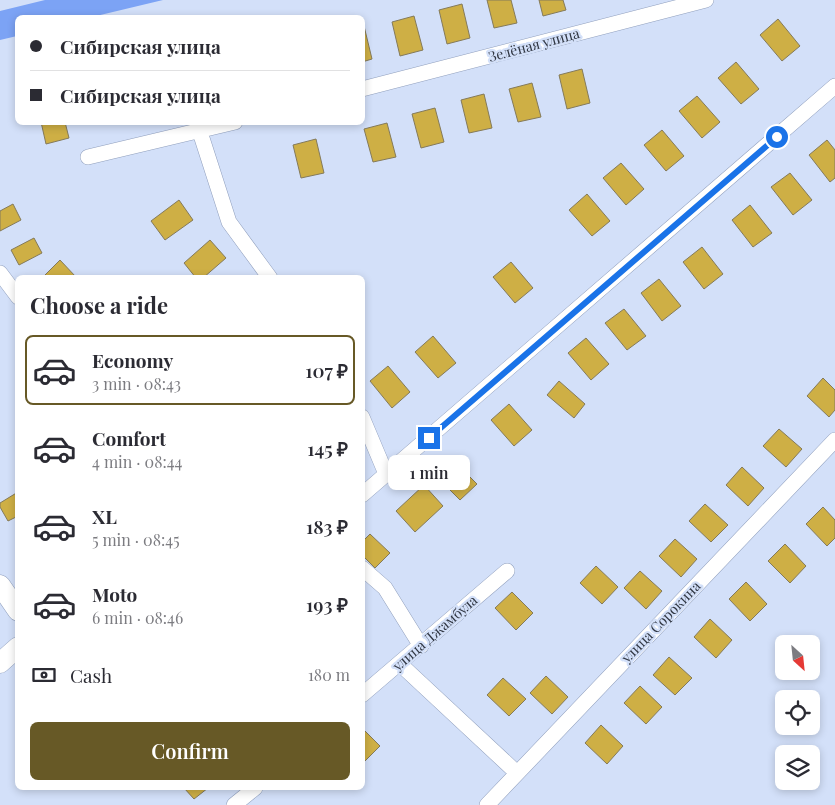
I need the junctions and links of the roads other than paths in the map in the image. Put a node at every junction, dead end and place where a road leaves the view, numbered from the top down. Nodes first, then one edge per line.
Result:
1 (706, 0) edge
2 (835, 86) edge
3 (365, 88) edge
4 (224, 125) edge
5 (200, 132) junction
6 (88, 157) dead end
7 (0, 273) edge
8 (268, 275) edge
9 (15, 293) edge
10 (365, 424) edge
11 (835, 440) edge
12 (386, 474) junction
13 (365, 492) edge
14 (365, 571) edge
15 (507, 571) dead end
16 (0, 585) edge
17 (15, 607) edge
18 (421, 646) junction
19 (15, 650) edge
20 (0, 663) edge
21 (400, 664) junction
22 (365, 693) edge
23 (517, 773) junction
24 (253, 790) edge
25 (234, 805) edge
26 (487, 805) edge

1 - 3 street, Зелёная улица
2 - 12 street
4 - 5 street
5 - 6 street
5 - 8 street
7 - 9 street
10 - 12 street
11 - 23 street, улица Сорокина
12 - 13 street
14 - 18 street
15 - 18 street, улица Джамбула
16 - 17 street
18 - 21 street, улица Джамбула
19 - 20 street
21 - 22 street, улица Джамбула
21 - 23 street
23 - 26 street, улица Сорокина
24 - 25 street

